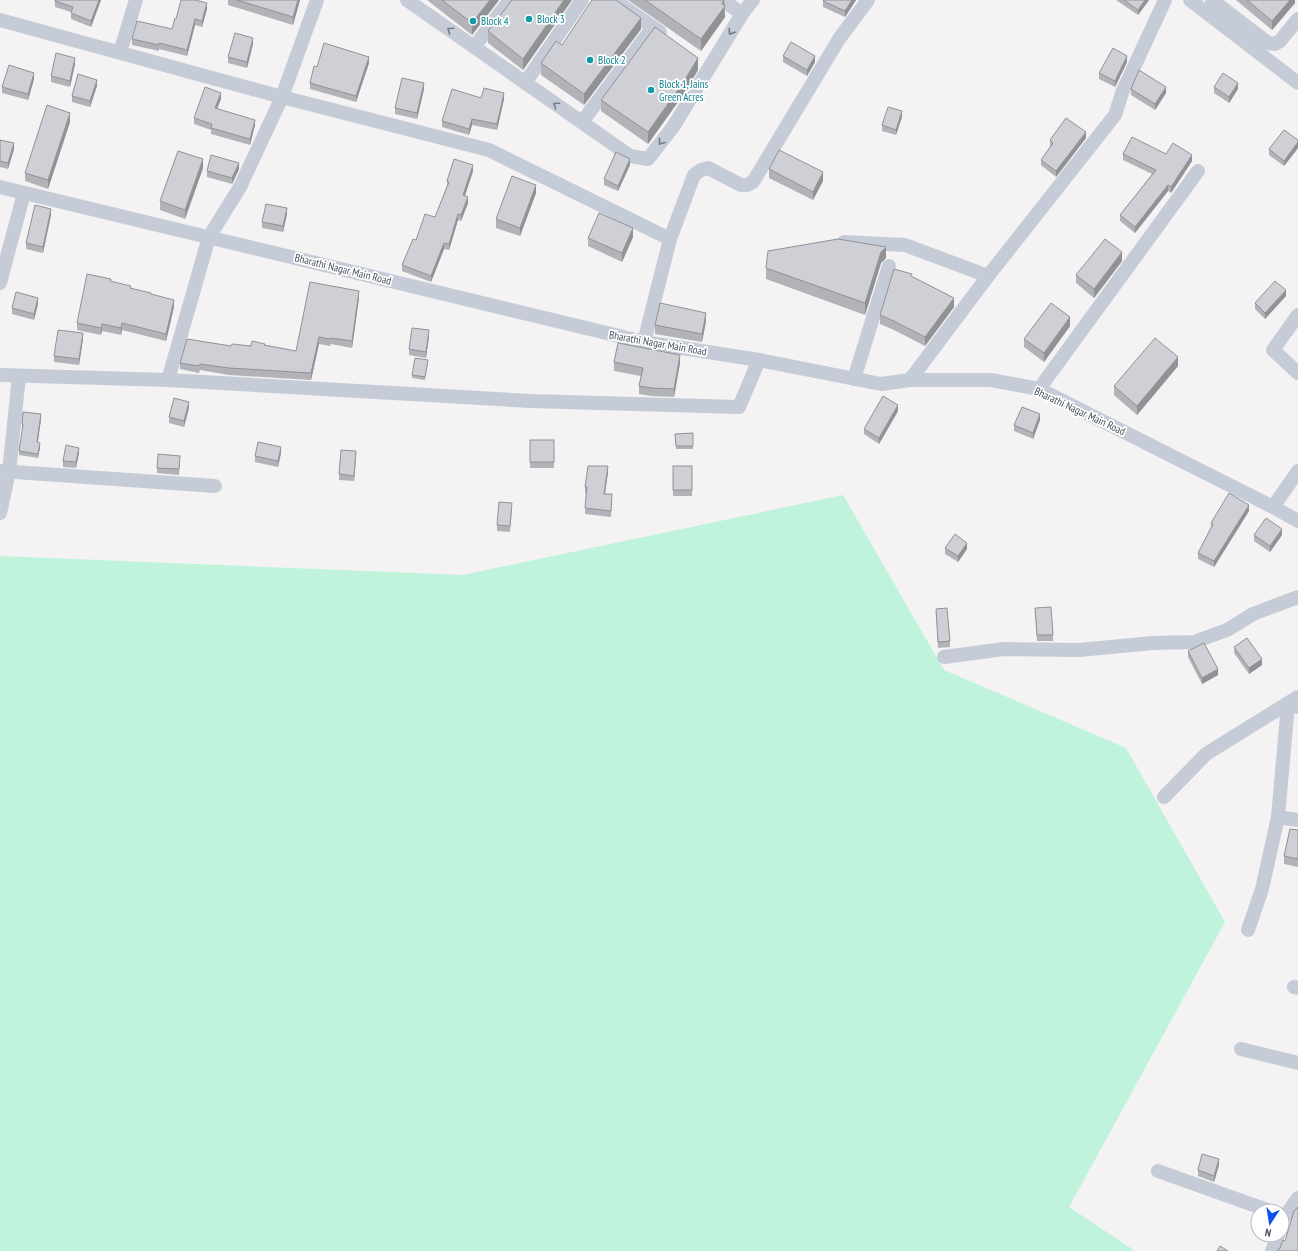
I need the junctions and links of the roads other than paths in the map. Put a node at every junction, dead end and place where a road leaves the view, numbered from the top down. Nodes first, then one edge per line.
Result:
1 (136, 0) edge
2 (317, 0) edge
3 (407, 0) edge
4 (510, 0) edge
5 (582, 0) edge
6 (614, 0) edge
7 (723, 0) edge
8 (752, 0) edge
9 (868, 0) edge
10 (1165, 0) edge
11 (1190, 0) edge
12 (1212, 0) edge
13 (424, 5) edge
14 (742, 14) junction
15 (1298, 18) edge
16 (0, 20) edge
17 (653, 27) junction
18 (672, 40) edge
19 (474, 47) junction
20 (120, 52) junction
21 (697, 58) edge
22 (709, 67) junction
23 (525, 83) junction
24 (1298, 83) edge
25 (282, 97) junction
26 (582, 122) junction
27 (1198, 171) dead end
28 (0, 187) edge
29 (24, 193) junction
30 (209, 237) junction
31 (670, 239) junction
32 (828, 241) edge
33 (889, 266) dead end
34 (988, 276) junction
35 (0, 283) edge
36 (1298, 315) edge
37 (644, 342) junction
38 (759, 360) junction
39 (1298, 373) edge
40 (0, 375) edge
41 (19, 376) junction
42 (854, 379) junction
43 (168, 380) junction
44 (910, 380) junction
45 (1039, 389) junction
46 (1298, 471) edge
47 (4, 472) edge
48 (215, 486) dead end
49 (1274, 507) junction
50 (0, 513) edge
51 (1298, 521) edge
52 (1298, 597) edge
53 (944, 657) dead end
54 (1294, 703) edge
55 (1164, 797) dead end
56 (1278, 817) junction
57 (1298, 820) edge
58 (1248, 930) dead end
59 (1241, 1049) dead end
60 (1298, 1063) edge
61 (1158, 1171) dead end
62 (1298, 1198) edge
63 (1250, 1204) edge
64 (1290, 1209) edge

1 - 20 street
2 - 25 street
3 - 13 street
4 - 19 street
5 - 23 street
6 - 17 street
7 - 14 street
8 - 14 street
9 - 31 street
10 - 34 street
11 - 24 street
12 - 15 street
19 -> 13 street
14 -> 22 street
16 - 20 street
17 - 18 street
17 - 26 street
19 - 23 street
20 - 25 street
21 - 22 street
22 -> 26 street
26 -> 23 street
25 - 30 street
25 - 31 street
27 - 45 street
28 - 29 street, Bharathi Nagar Main Road
29 - 30 street, Bharathi Nagar Main Road
29 - 35 street
30 - 37 street, Bharathi Nagar Main Road
30 - 43 street
31 - 37 street
32 - 34 street
33 - 42 street
34 - 44 street
36 - 39 street
37 - 38 street, Bharathi Nagar Main Road
38 - 42 street, Bharathi Nagar Main Road
38 - 43 street
40 - 41 street
41 - 43 street
41 - 47 street
42 - 44 street, Bharathi Nagar Main Road
44 - 45 street, Bharathi Nagar Main Road
45 - 49 street, Bharathi Nagar Main Road
46 - 49 street
47 - 48 street
47 - 50 street
49 - 51 street, Bharathi Nagar Main Road
52 - 53 street
54 - 55 street
54 - 56 street
56 - 57 street
56 - 58 street
59 - 60 street
61 - 63 street
62 - 64 street

